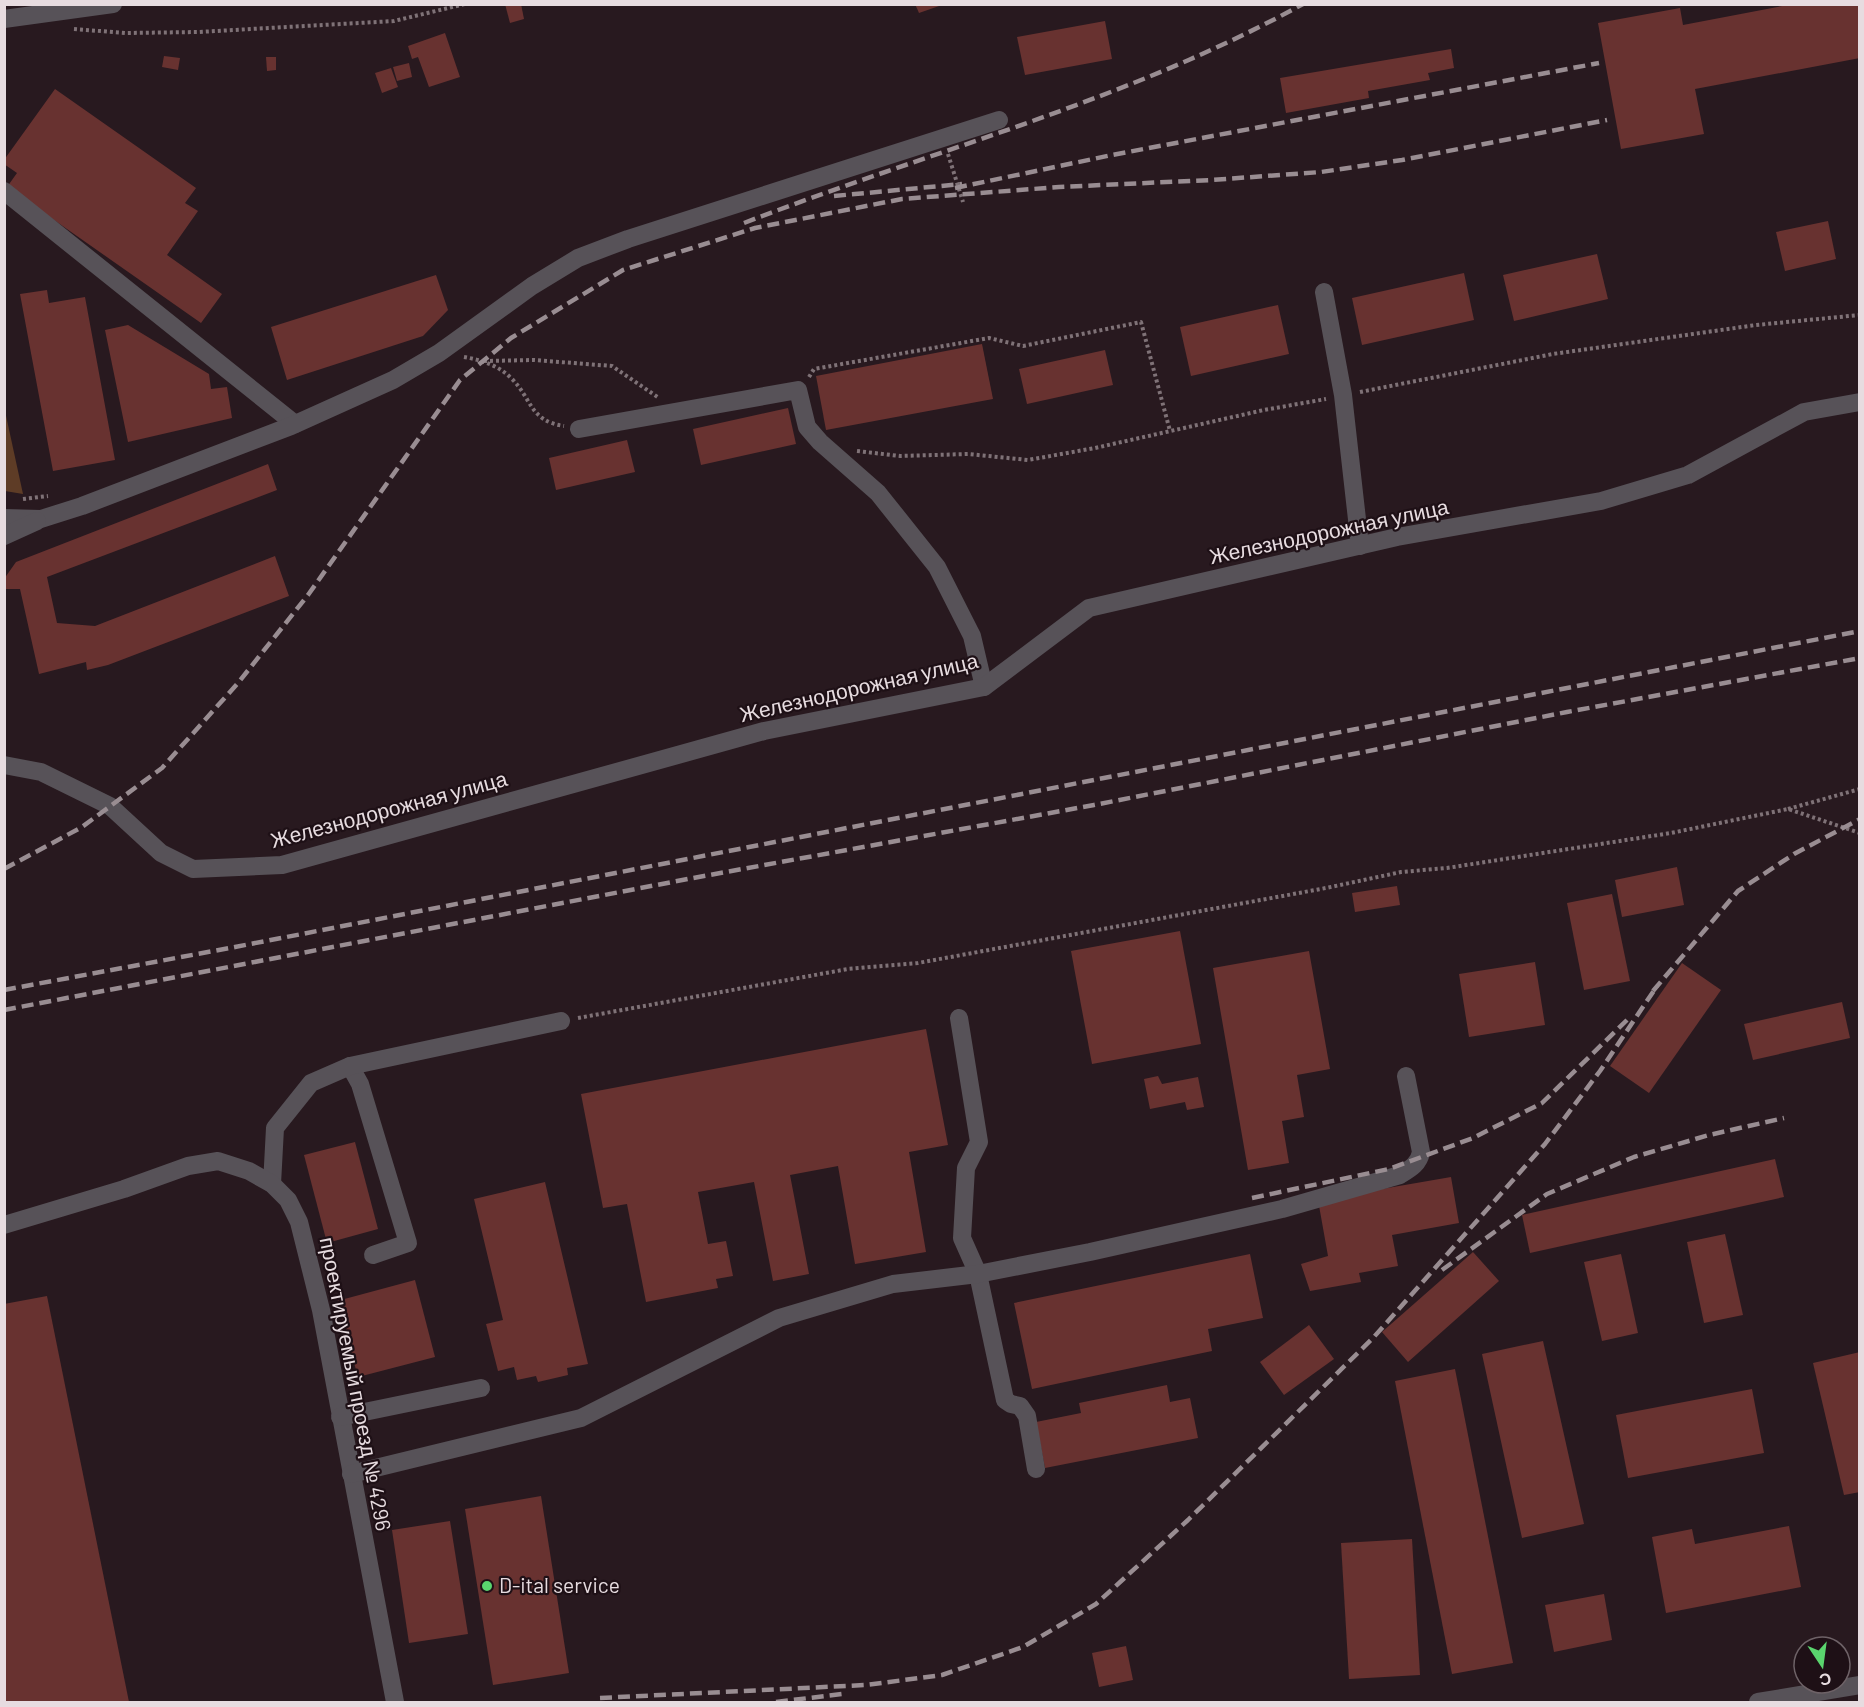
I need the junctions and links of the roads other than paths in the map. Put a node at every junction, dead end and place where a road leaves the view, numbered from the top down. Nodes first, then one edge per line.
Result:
1 (113, 4) edge
2 (41, 9) edge
3 (4, 19) edge
4 (999, 120) dead end
5 (4, 192) edge
6 (1324, 292) dead end
7 (1860, 402) edge
8 (295, 424) junction
9 (579, 429) road end
10 (4, 518) edge
11 (41, 519) junction
12 (4, 536) edge
13 (1360, 546) junction
14 (984, 687) junction
15 (4, 765) edge
16 (959, 1018) dead end
17 (561, 1021) road end
18 (350, 1066) junction
19 (1406, 1076) dead end
20 (272, 1184) junction
21 (4, 1225) edge
22 (374, 1255) dead end
23 (978, 1274) junction
24 (481, 1388) dead end
25 (340, 1417) junction
26 (1036, 1469) dead end
27 (351, 1474) junction
28 (1860, 1685) edge
29 (395, 1702) edge
30 (1758, 1702) edge

1 - 2 street
2 - 3 street
4 - 8 street
5 - 8 street
6 - 13 street
7 - 13 street, Железнодорожная улица
8 - 11 street
9 - 14 street
10 - 11 street
11 - 12 street
13 - 14 street, Железнодорожная улица
14 - 15 street, Железнодорожная улица
16 - 23 street
17 - 18 street
18 - 20 street
18 - 22 street
19 - 23 street
20 - 21 street, проектируемый проезд № 4296
20 - 25 street, проектируемый проезд № 4296
23 - 26 street
23 - 27 street
24 - 25 street
25 - 27 street, проектируемый проезд № 4296
27 - 29 street, проектируемый проезд № 4296
28 - 30 street

